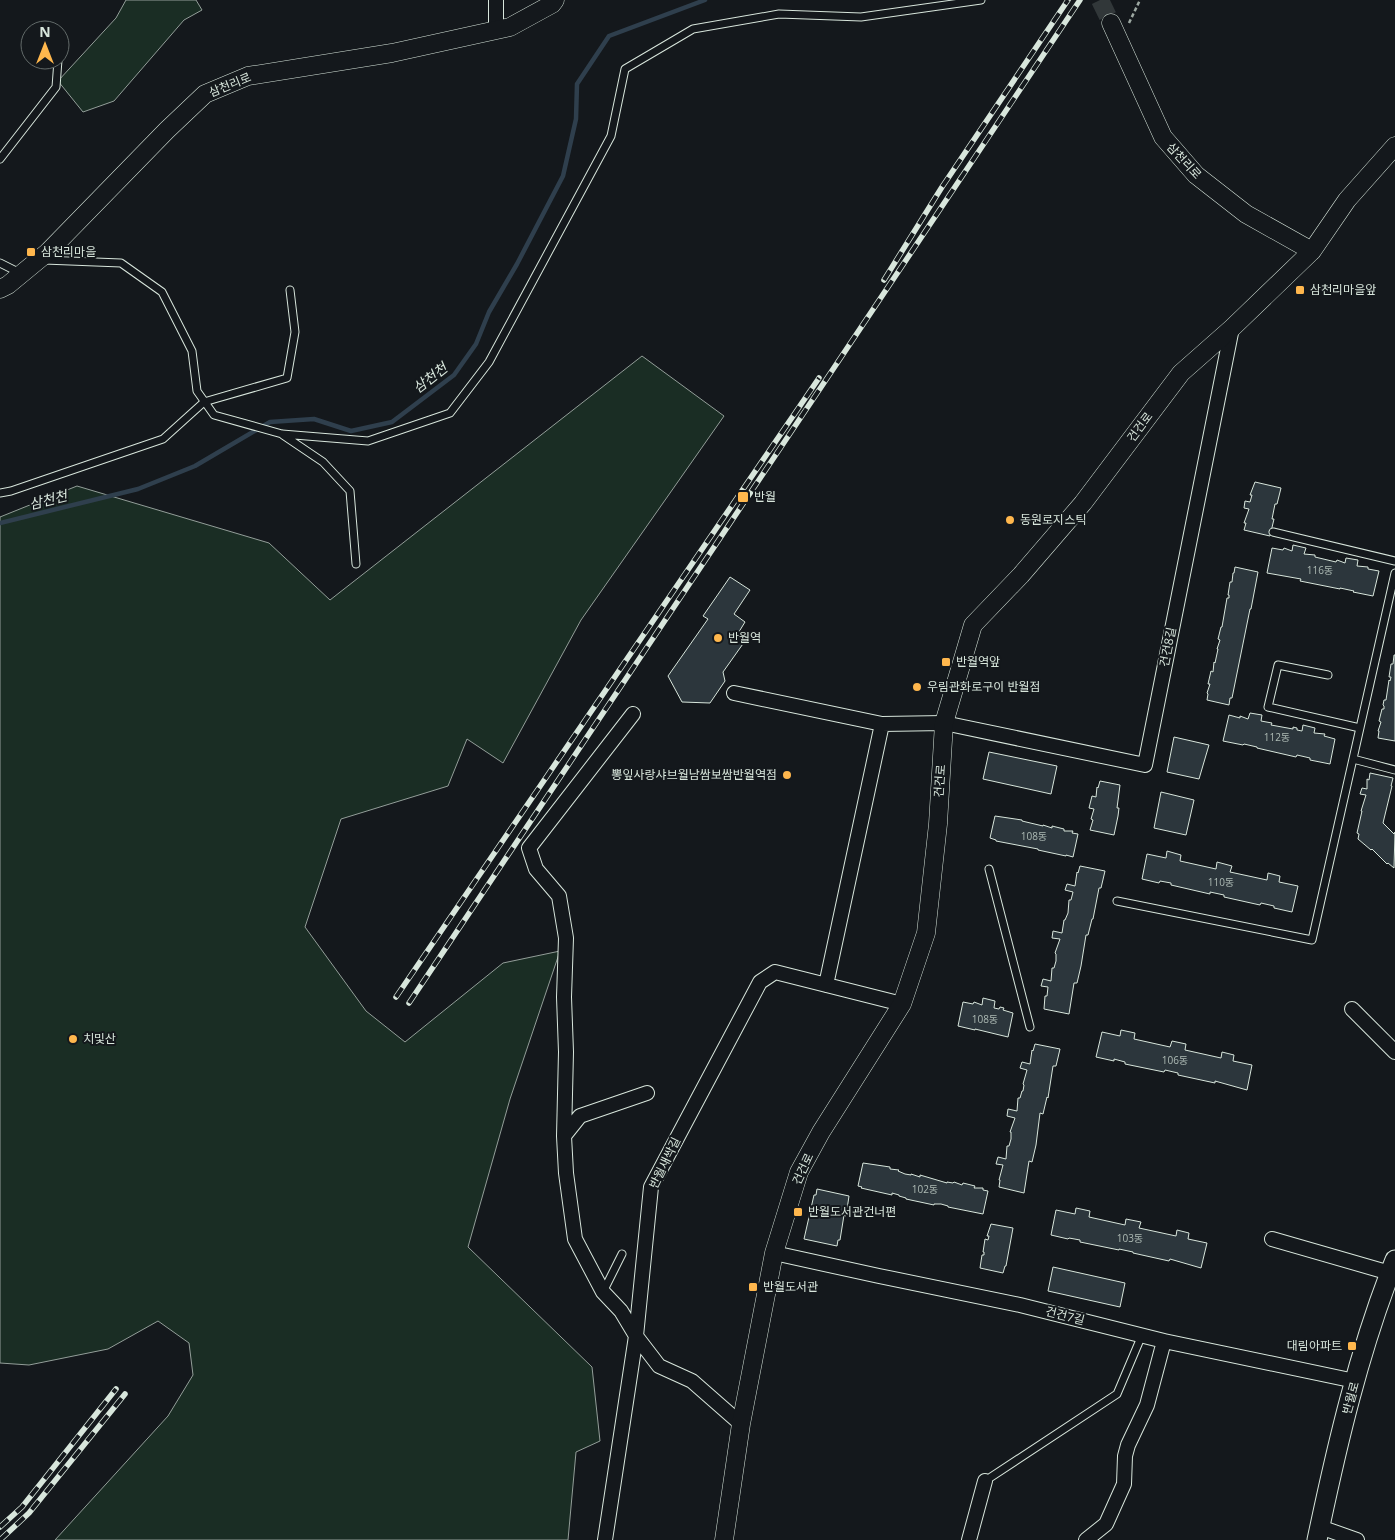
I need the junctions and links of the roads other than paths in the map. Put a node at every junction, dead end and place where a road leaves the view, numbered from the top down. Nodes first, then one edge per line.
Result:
1 (496, 0) edge
2 (555, 0) edge
3 (981, 0) edge
4 (1111, 23) tunnel mouth
5 (496, 30) junction
6 (57, 70) edge
7 (1395, 146) edge
8 (0, 159) edge
9 (1312, 251) junction
10 (38, 260) junction
11 (0, 263) edge
12 (22, 274) junction
13 (0, 290) edge
14 (290, 290) dead end
15 (1232, 328) junction
16 (204, 402) junction
17 (282, 434) junction
18 (0, 493) edge
19 (1274, 532) dead end
20 (1395, 561) edge
21 (356, 564) dead end
22 (1395, 573) edge
23 (1328, 675) dead end
24 (734, 693) dead end
25 (633, 714) dead end
26 (944, 723) junction
27 (882, 724) junction
28 (1360, 728) junction
29 (1353, 759) junction
30 (1395, 770) edge
31 (989, 869) dead end
32 (1117, 901) dead end
33 (826, 985) junction
34 (902, 1004) junction
35 (1352, 1009) dead end
36 (1030, 1026) dead end
37 (1395, 1052) edge
38 (647, 1093) dead end
39 (564, 1136) junction
40 (1272, 1239) dead end
41 (774, 1252) junction
42 (622, 1254) dead end
43 (1392, 1266) edge
44 (603, 1292) junction
45 (636, 1336) junction
46 (1142, 1336) junction
47 (1164, 1341) junction
48 (1355, 1381) junction
49 (742, 1424) junction
50 (985, 1481) joint
51 (1318, 1533) edge
52 (609, 1539) edge
53 (724, 1540) edge
54 (969, 1540) edge
55 (1086, 1540) edge
56 (1357, 1540) edge

1 - 5 street
2 - 5 street, 삼천리로
3 - 17 lane
4 - 9 street, 삼천리로
5 - 10 street, 삼천리로
6 - 8 lane
7 - 9 street, 건건로
9 - 15 street, 건건로
10 - 12 street, 삼천리로
10 - 16 lane
11 - 12 lane
12 - 13 street, 삼천리로
14 - 16 lane
15 - 26 street, 건건로
15 - 26 street, 건건8길
16 - 17 lane
16 - 18 lane
17 - 21 lane
19 - 20 lane
22 - 28 lane
23 - 28 lane
24 - 27 street
25 - 39 street
26 - 27 street
26 - 34 street, 건건로
27 - 33 street
28 - 29 lane
29 - 30 lane
29 - 32 lane
31 - 36 lane
33 - 34 street, 반월새싹길
33 - 45 street, 반월새싹길
34 - 41 street, 건건로
35 - 37 street
38 - 39 street
39 - 44 street
40 - 43 street
41 - 46 street, 건건7길
41 - 49 street, 건건로
42 - 44 lane
43 - 48 main road, 반월로
44 - 45 street
45 - 49 street
45 - 52 street, 반월새싹길
46 - 47 street, 건건7길
46 - 50 lane
47 - 48 street, 건건7길
47 - 55 street
48 - 51 main road, 반월로
49 - 53 street, 건건로
50 - 54 street
51 - 56 street

